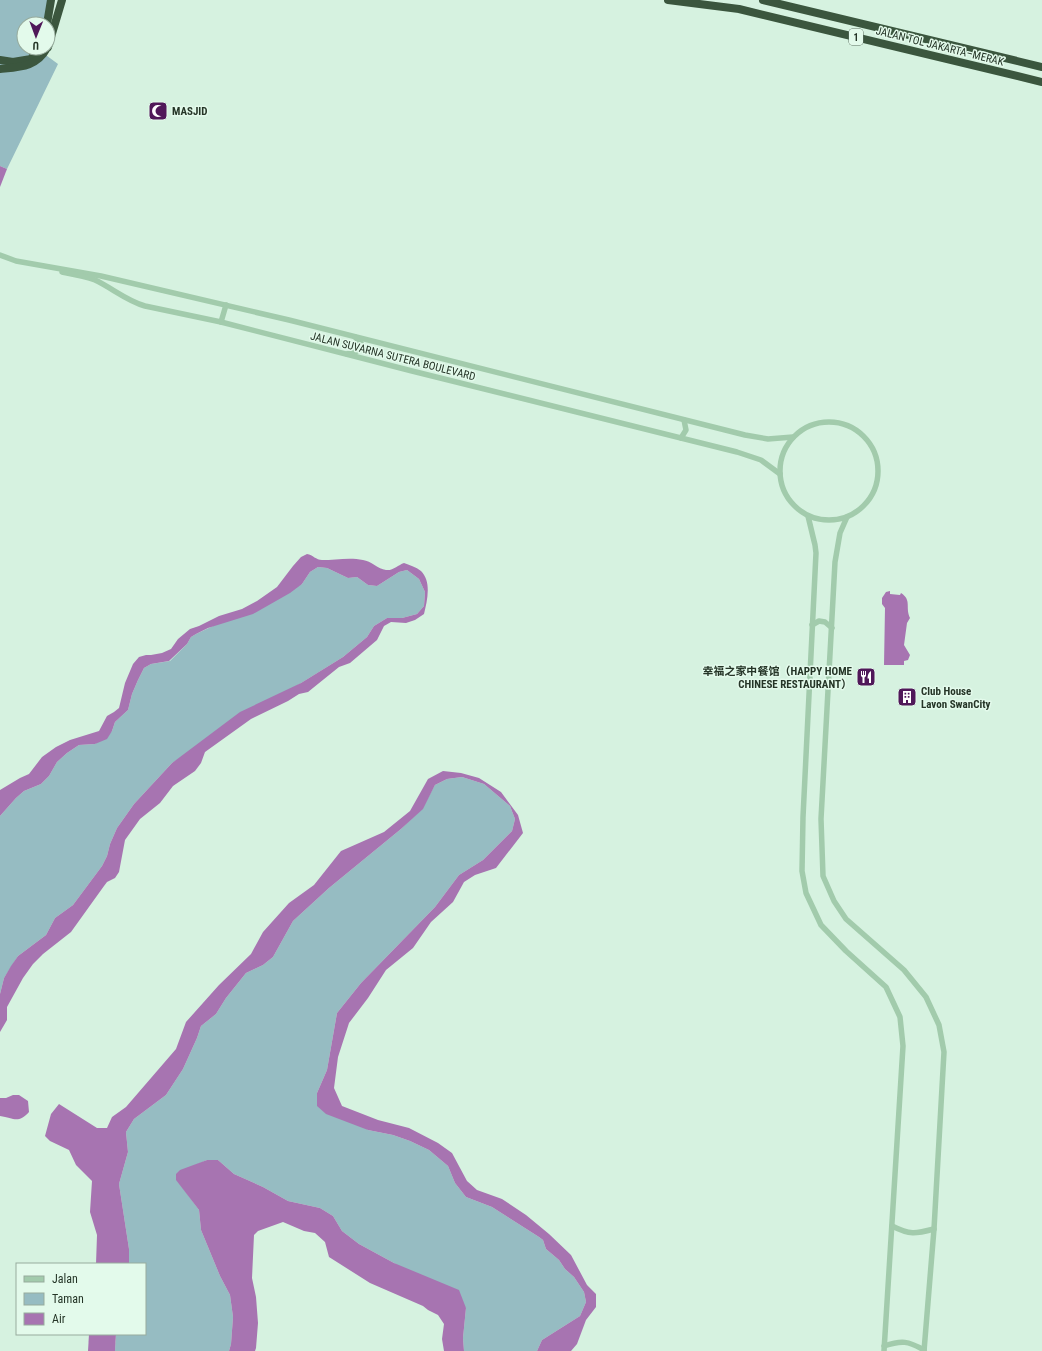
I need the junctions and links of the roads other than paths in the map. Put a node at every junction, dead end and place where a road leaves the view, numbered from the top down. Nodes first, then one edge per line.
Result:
1 (51, 0) edge
2 (62, 0) edge
3 (668, 0) edge
4 (763, 0) edge
5 (48, 16) edge
6 (56, 20) edge
7 (32, 56) edge
8 (43, 56) edge
9 (0, 60) edge
10 (1042, 68) edge
11 (0, 69) edge
12 (1042, 82) edge
13 (1, 258) edge
14 (226, 305) junction
15 (221, 322) junction
16 (355, 337) junction
17 (346, 354) junction
18 (684, 420) junction
19 (793, 437) junction
20 (681, 438) junction
21 (780, 474) junction
22 (808, 516) junction
23 (847, 517) junction
24 (812, 625) junction
25 (832, 628) junction
26 (892, 1226) junction
27 (934, 1229) junction
28 (884, 1349) edge
29 (924, 1351) edge

1 - 5 highway
2 - 6 highway
3 - 12 highway, JALAN TOL JAKARTA–MERAK / 1
4 - 10 highway, JALAN TOL JAKARTA–MERAK / 1
7 - 9 highway
8 - 11 highway
13 - 14 street, JALAN SUVARNA SUTERA BOULEVARD
13 - 15 street, JALAN SUVARNA SUTERA BOULEVARD
14 - 15 street
14 - 16 street, JALAN SUVARNA SUTERA BOULEVARD
15 - 17 street, JALAN SUVARNA SUTERA BOULEVARD
16 - 17 street
16 - 18 street, JALAN SUVARNA SUTERA BOULEVARD
17 - 20 street, JALAN SUVARNA SUTERA BOULEVARD
18 - 19 street, JALAN SUVARNA SUTERA BOULEVARD
18 - 20 street
19 - 21 street
19 - 23 street
20 - 21 street, JALAN SUVARNA SUTERA BOULEVARD
21 - 22 street
22 - 23 street
22 - 24 street
23 - 25 street
24 - 25 street
24 - 26 street
25 - 27 street
26 - 27 street
26 - 28 street
27 - 29 street
28 - 29 street

